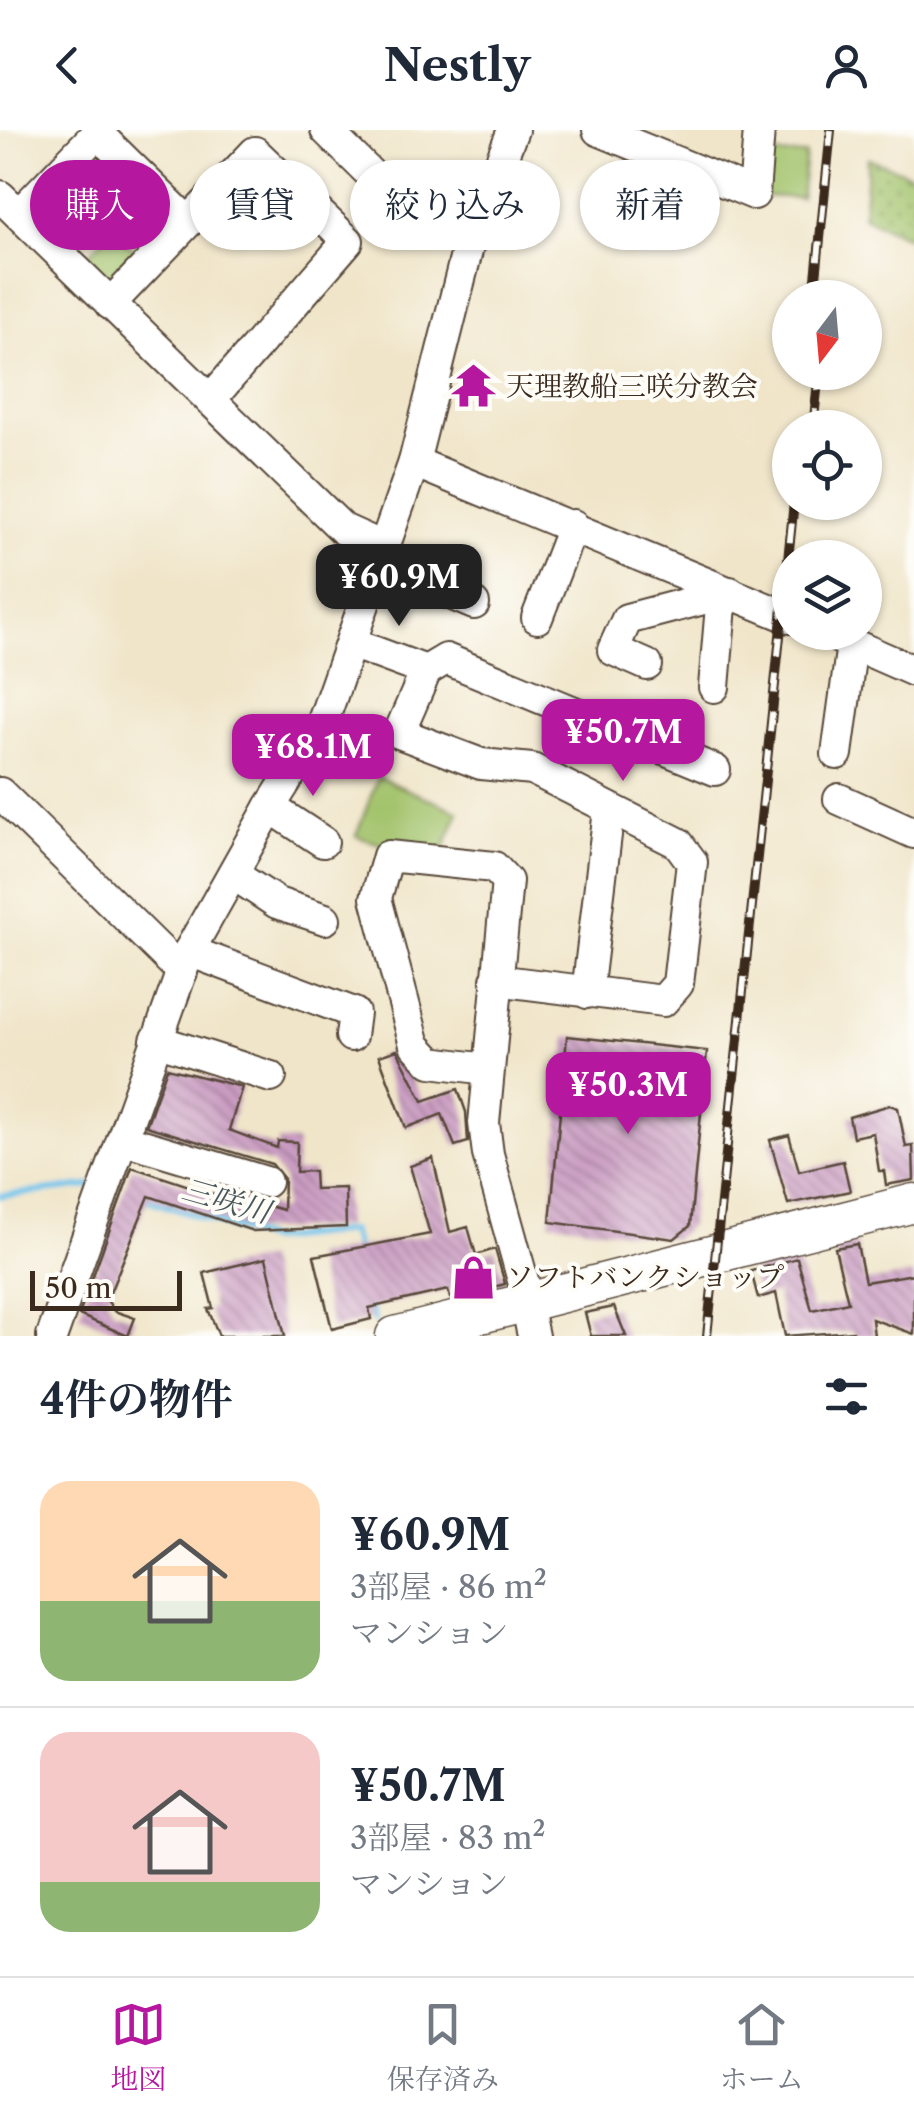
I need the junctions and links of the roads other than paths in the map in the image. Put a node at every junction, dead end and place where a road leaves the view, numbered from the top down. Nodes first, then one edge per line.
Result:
1 (326, 130) edge
2 (512, 130) edge
3 (598, 130) edge
4 (760, 130) edge
5 (356, 160) edge
6 (500, 160) edge
7 (10, 205) edge
8 (188, 222) junction
9 (467, 250) edge
10 (110, 304) junction
11 (210, 400) junction
12 (414, 462) junction
13 (574, 525) junction
14 (383, 556) junction
15 (726, 593) junction
16 (474, 604) dead end
17 (772, 611) edge
18 (537, 618) dead end
19 (351, 643) junction
20 (839, 650) edge
21 (866, 650) edge
22 (647, 665) dead end
23 (426, 671) junction
24 (914, 671) edge
25 (714, 687) dead end
26 (836, 754) dead end
27 (714, 770) dead end
28 (0, 792) edge
29 (839, 799) dead end
30 (270, 807) junction
31 (609, 810) junction
32 (914, 833) edge
33 (324, 842) dead end
34 (233, 874) junction
35 (325, 919) dead end
36 (186, 961) junction
37 (496, 980) junction
38 (588, 993) junction
39 (351, 1036) dead end
40 (156, 1040) junction
41 (488, 1069) junction
42 (271, 1077) dead end
43 (123, 1139) junction
44 (266, 1182) dead end
45 (914, 1203) edge
46 (517, 1318) edge
47 (52, 1336) edge
48 (396, 1336) edge

1 - 5 street
2 - 6 street
3 - 4 street
7 - 8 street
7 - 10 street
8 - 10 street
8 - 11 street
9 - 12 street
10 - 11 street
11 - 14 street
12 - 13 street
12 - 14 street
13 - 15 street
13 - 18 street
14 - 16 street
14 - 19 street
15 - 17 street
15 - 22 street
15 - 25 street
19 - 23 street
19 - 30 street
20 - 26 street
21 - 24 street
23 - 27 street
23 - 31 street
28 - 36 street
29 - 32 street
30 - 33 street
30 - 34 street
31 - 38 street
31 - 38 street
34 - 35 street
34 - 36 street
36 - 39 street
36 - 40 street
37 - 38 street
37 - 41 street
37 - 41 street
40 - 42 street
40 - 43 street
41 - 46 street
43 - 44 street
43 - 47 street
45 - 46 main road
46 - 48 main road

